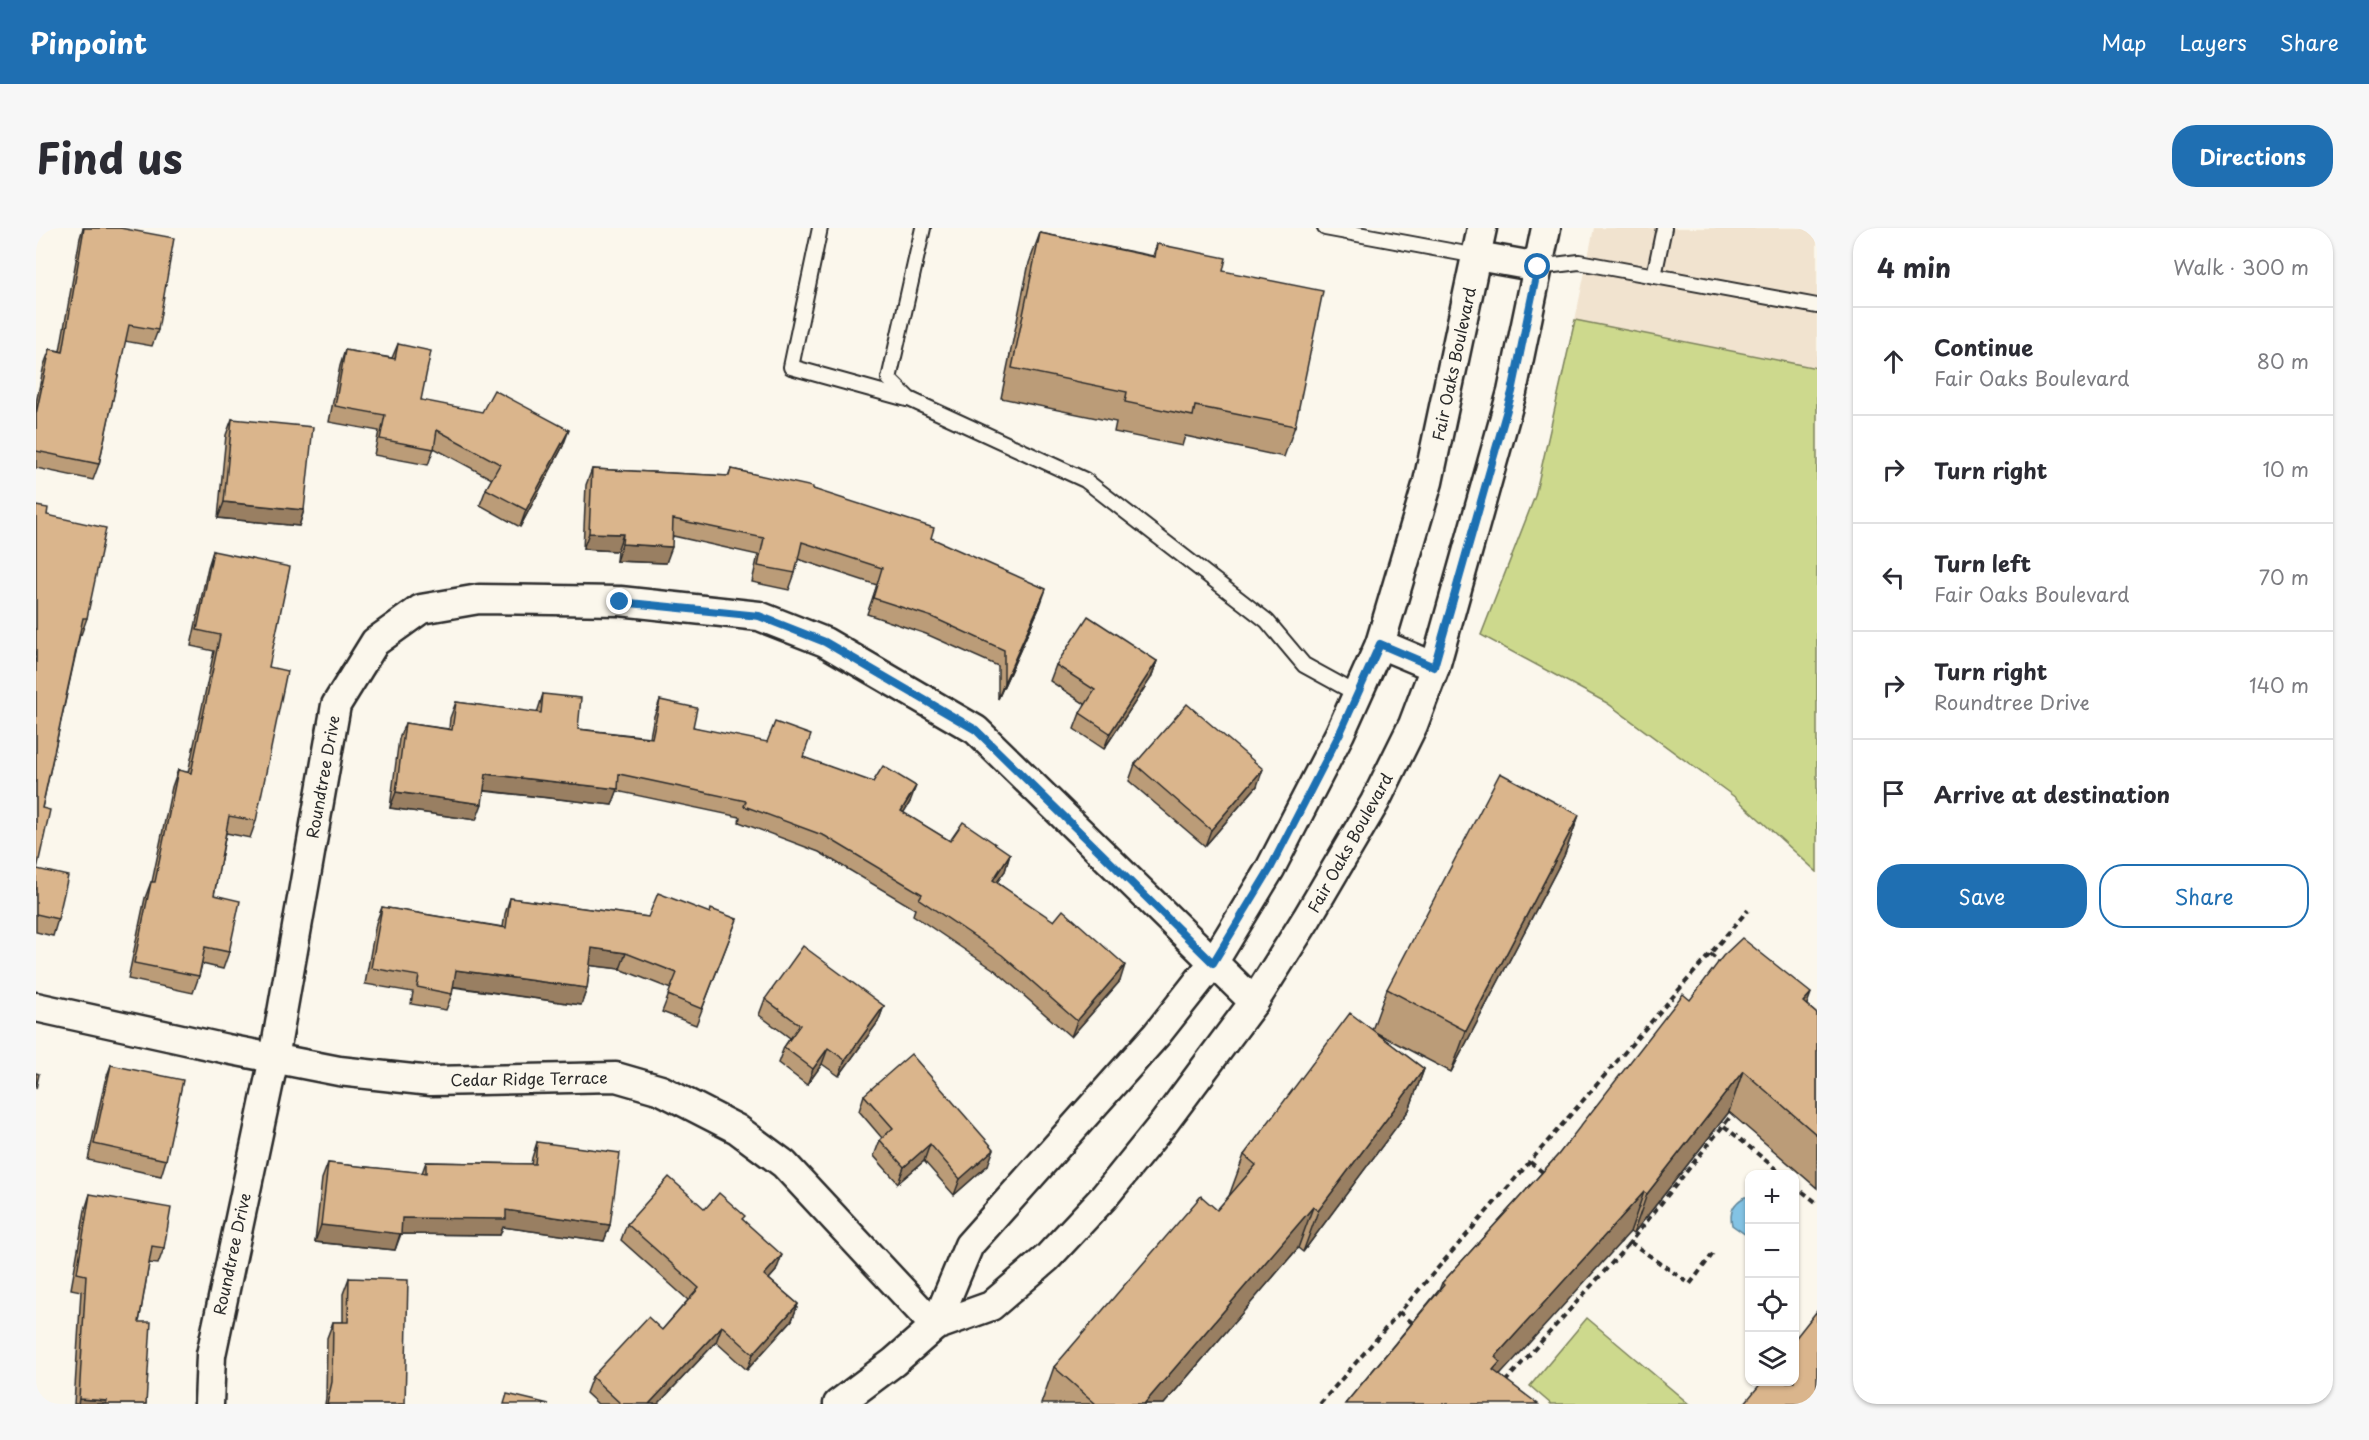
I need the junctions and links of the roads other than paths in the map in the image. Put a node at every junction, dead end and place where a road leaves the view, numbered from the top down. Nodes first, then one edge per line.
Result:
1 (820, 228) edge
2 (923, 228) edge
3 (1324, 228) edge
4 (1482, 228) edge
5 (1545, 228) edge
6 (1664, 228) edge
7 (1477, 256) junction
8 (1538, 267) junction
9 (1654, 276) junction
10 (1817, 306) edge
11 (909, 399) junction
12 (1380, 644) junction
13 (1434, 667) junction
14 (1357, 693) junction
15 (1213, 963) junction
16 (1254, 1002) junction
17 (36, 1007) edge
18 (274, 1058) junction
19 (935, 1326) junction
20 (209, 1404) edge
21 (838, 1404) edge

1 - 11 lane
2 - 11 lane
3 - 7 lane
4 - 7 street, Fair Oaks Boulevard
5 - 8 street, Fair Oaks Boulevard
6 - 9 lane
7 - 8 street
7 - 12 street, Fair Oaks Boulevard
8 - 9 lane
8 - 13 street, Fair Oaks Boulevard
9 - 10 lane
11 - 14 lane
12 - 13 street
12 - 14 street, Fair Oaks Boulevard
13 - 16 street, Fair Oaks Boulevard
14 - 15 street, Fair Oaks Boulevard
15 - 16 street, Roundtree Drive
15 - 18 street, Roundtree Drive
15 - 19 street, Fair Oaks Boulevard
16 - 19 street, Fair Oaks Boulevard
17 - 18 street, Cedar Ridge Terrace
18 - 19 street, Cedar Ridge Terrace
18 - 20 street, Roundtree Drive
19 - 21 street, Fair Oaks Boulevard

